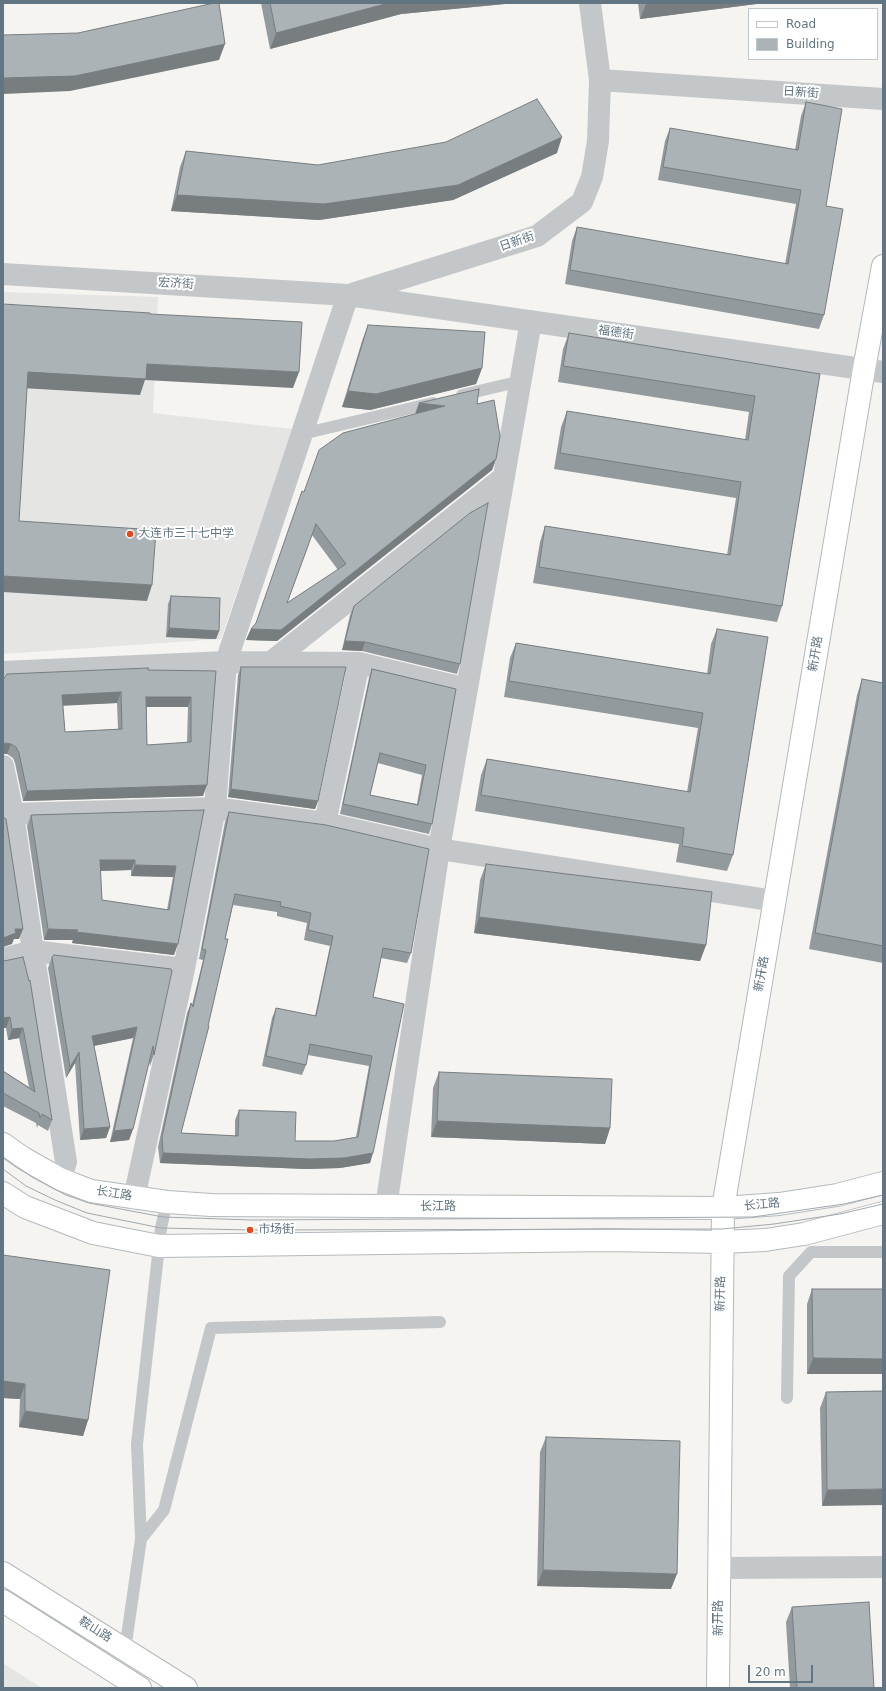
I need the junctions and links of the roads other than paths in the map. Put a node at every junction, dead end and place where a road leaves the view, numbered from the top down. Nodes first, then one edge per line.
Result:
1 (590, 3) edge
2 (600, 80) junction
3 (883, 99) edge
4 (883, 266) edge
5 (3, 274) edge
6 (348, 295) junction
7 (531, 321) junction
8 (873, 370) edge
9 (521, 381) junction
10 (302, 434) junction
11 (504, 477) junction
12 (226, 662) junction
13 (271, 662) junction
14 (359, 663) junction
15 (3, 672) edge
16 (467, 689) junction
17 (3, 766) edge
18 (215, 808) junction
19 (8, 815) edge
20 (325, 823) junction
21 (439, 849) junction
22 (775, 901) junction
23 (33, 951) junction
24 (3, 959) edge
25 (184, 969) junction
26 (3, 1144) edge
27 (60, 1179) junction
28 (883, 1183) edge
29 (3, 1193) edge
30 (134, 1198) junction
31 (167, 1202) junction
32 (386, 1207) junction
33 (723, 1208) junction
34 (883, 1213) edge
35 (722, 1242) junction
36 (159, 1246) junction
37 (883, 1252) edge
38 (440, 1322) dead end
39 (787, 1398) dead end
40 (142, 1539) junction
41 (883, 1567) edge
42 (719, 1568) junction
43 (3, 1573) edge
44 (3, 1601) edge
45 (125, 1650) junction
46 (140, 1688) edge
47 (186, 1688) edge
48 (718, 1688) edge

1 - 2 street, 日新街
2 - 3 street, 日新街
2 - 6 street, 日新街
4 - 8 main road, 新开路
5 - 6 street, 宏济街
6 - 7 street, 福德街
6 - 10 street
7 - 8 street, 福德街
7 - 9 street
8 - 22 main road, 新开路
9 - 10 lane
9 - 11 street
10 - 12 street
11 - 13 street
11 - 16 street
12 - 13 street
12 - 15 street
12 - 18 street
13 - 14 street
14 - 16 street
14 - 20 street
16 - 21 street
17 - 19 street
18 - 19 street
18 - 20 street
18 - 25 street
19 - 23 street
20 - 21 street
21 - 22 street
21 - 32 street
22 - 33 main road, 新开路
23 - 24 street
23 - 25 street
23 - 27 street
25 - 30 street
26 - 27 main road, 长江路
27 - 30 main road, 长江路
28 - 33 main road, 长江路
29 - 36 main road
30 - 31 main road, 长江路
31 - 32 main road, 长江路
31 - 36 lane
32 - 33 main road, 长江路
33 - 35 main road, 新开路
34 - 35 main road
35 - 36 main road
35 - 42 main road, 新开路
36 - 40 lane
37 - 39 lane
38 - 40 lane
40 - 45 lane
41 - 42 street
42 - 48 main road, 新开路
43 - 45 main road, 鞍山路
44 - 46 main road, 鞍山路
45 - 47 main road, 鞍山路

